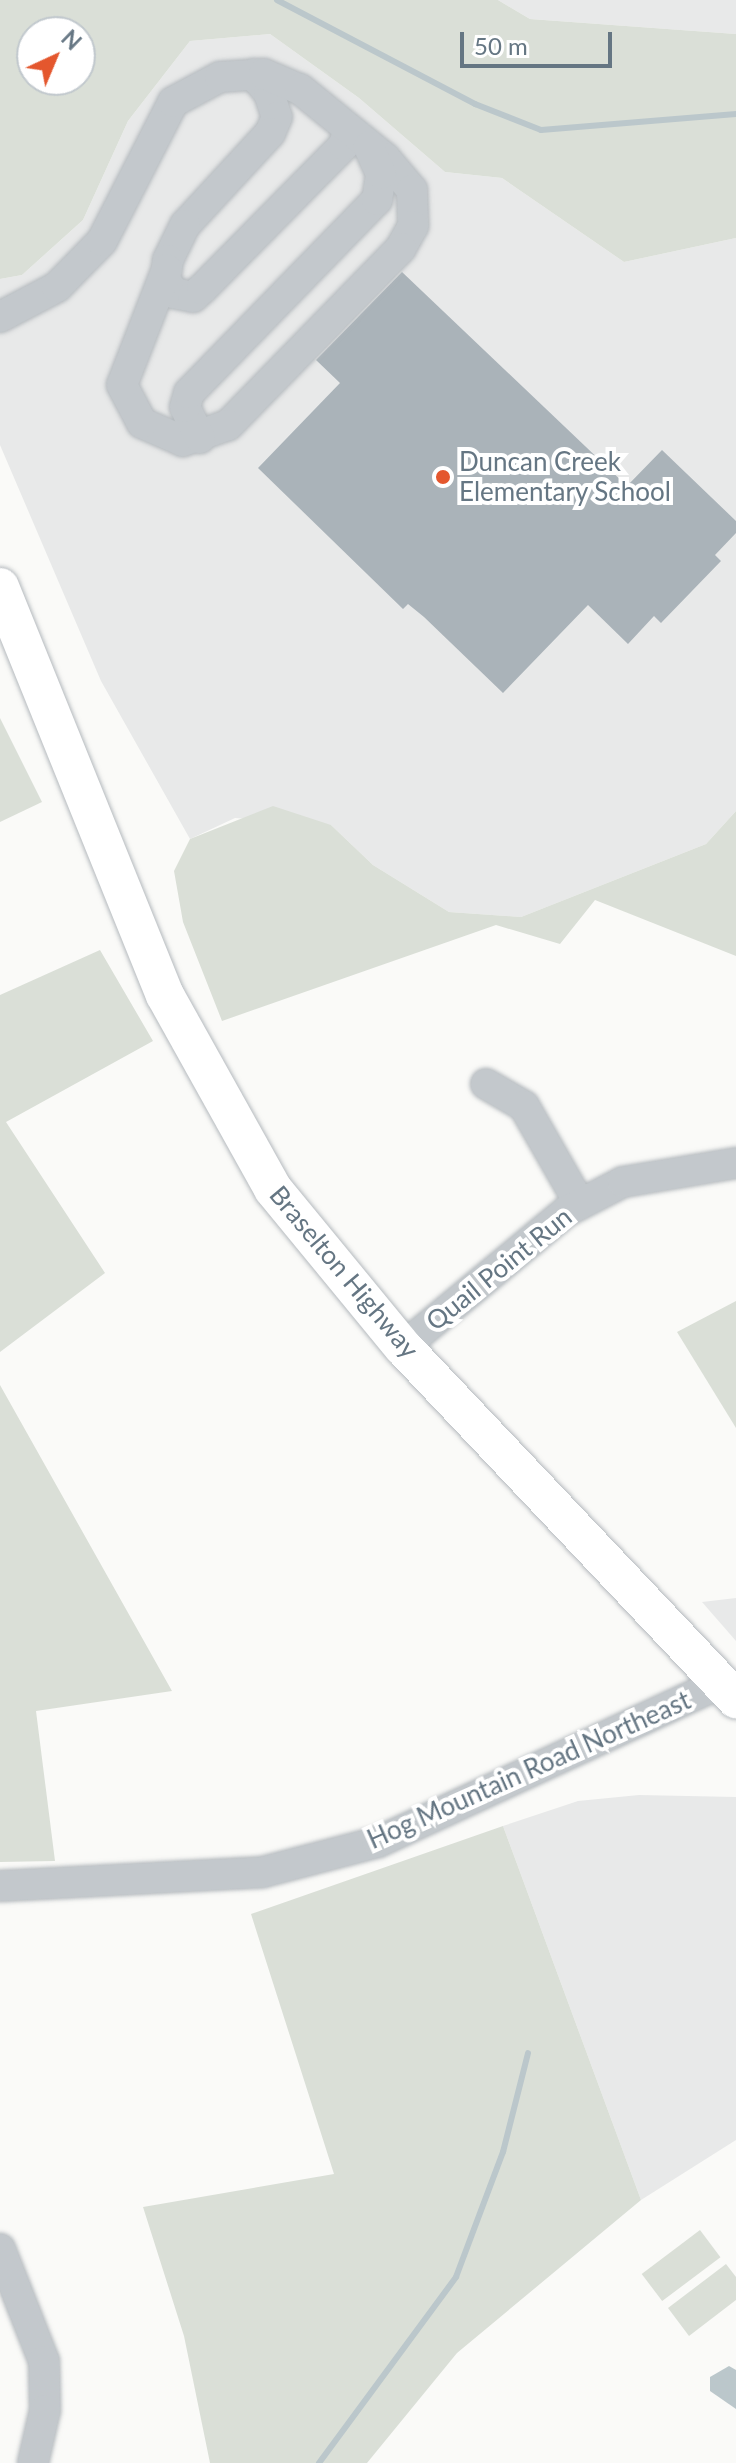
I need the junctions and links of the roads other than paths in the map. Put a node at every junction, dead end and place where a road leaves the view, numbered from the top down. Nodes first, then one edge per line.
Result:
1 (253, 74) junction
2 (367, 144) junction
3 (167, 269) junction
4 (0, 317) edge
5 (200, 438) junction
6 (0, 587) edge
7 (486, 1084) dead end
8 (736, 1163) edge
9 (580, 1204) junction
10 (403, 1347) junction
11 (729, 1691) edge
12 (0, 1886) edge
13 (0, 2249) edge
14 (33, 2463) edge

1 - 2 street
1 - 3 street
1 - 4 street
2 - 3 street
2 - 5 street
2 - 5 street
3 - 5 street
6 - 10 main road, Braselton Highway
7 - 9 street
8 - 9 street, Quail Point Run
9 - 10 street, Quail Point Run
10 - 11 main road, Braselton Highway
11 - 12 street, Hog Mountain Road Northeast
13 - 14 street

